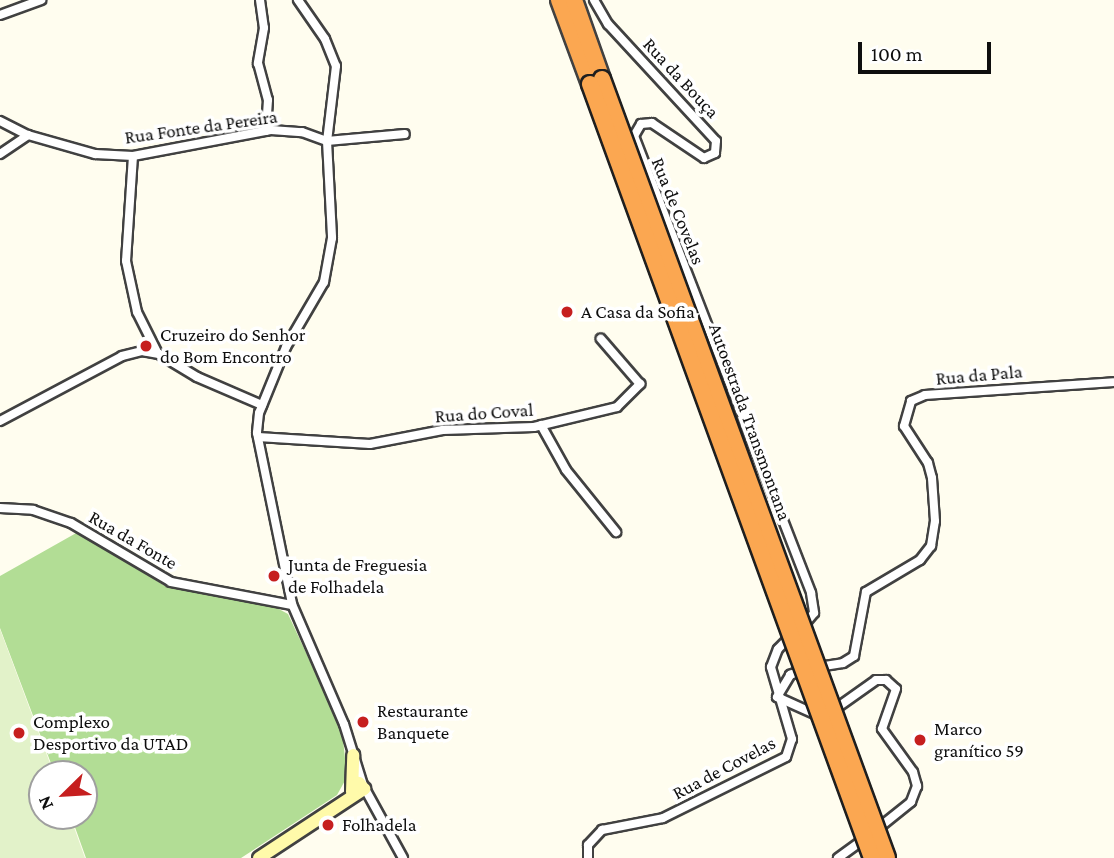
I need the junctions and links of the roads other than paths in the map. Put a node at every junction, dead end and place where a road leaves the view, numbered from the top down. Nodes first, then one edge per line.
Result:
1 (41, 0) edge
2 (260, 0) edge
3 (298, 0) edge
4 (558, 0) edge
5 (573, 0) edge
6 (594, 0) edge
7 (0, 15) edge
8 (596, 82) junction
9 (0, 121) edge
10 (266, 131) junction
11 (405, 134) dead end
12 (28, 135) junction
13 (327, 141) junction
14 (637, 153) joint
15 (0, 154) edge
16 (133, 156) junction
17 (144, 329) junction
18 (601, 339) dead end
19 (133, 352) junction
20 (157, 352) junction
21 (1114, 382) edge
22 (262, 405) junction
23 (0, 421) edge
24 (541, 425) junction
25 (258, 437) junction
26 (0, 508) edge
27 (616, 532) dead end
28 (292, 605) junction
29 (777, 697) junction
30 (353, 755) joint
31 (362, 791) junction
32 (258, 858) edge
33 (403, 858) edge
34 (588, 858) edge
35 (838, 858) edge
36 (872, 858) edge
37 (887, 858) edge

1 - 7 street
2 - 10 street
3 - 13 street
4 - 8 highway, Autoestrada Transmontana
5 - 8 highway, Autoestrada Transmontana
6 - 14 street, Rua da Bouça
8 - 36 highway, Autoestrada Transmontana, bridge
8 - 37 highway, Autoestrada Transmontana, bridge
9 - 12 street, Rua Fonte da Pereira
10 - 13 street, Rua Fonte da Pereira
10 - 16 street, Rua Fonte da Pereira
11 - 13 street
12 - 15 street
12 - 16 street, Rua Fonte da Pereira
13 - 22 street
14 - 29 street, Rua de Covelas
16 - 17 street
17 - 19 street
17 - 20 street
18 - 24 street, Rua do Coval
19 - 20 street
19 - 23 street
20 - 22 street
21 - 29 street, Rua da Pala
22 - 25 street
24 - 25 street, Rua do Coval
24 - 27 street
25 - 28 street
26 - 28 street, Rua da Fonte
28 - 30 street
29 - 34 street, Rua de Covelas
29 - 35 street
30 - 31 street
31 - 32 street
31 - 33 street

